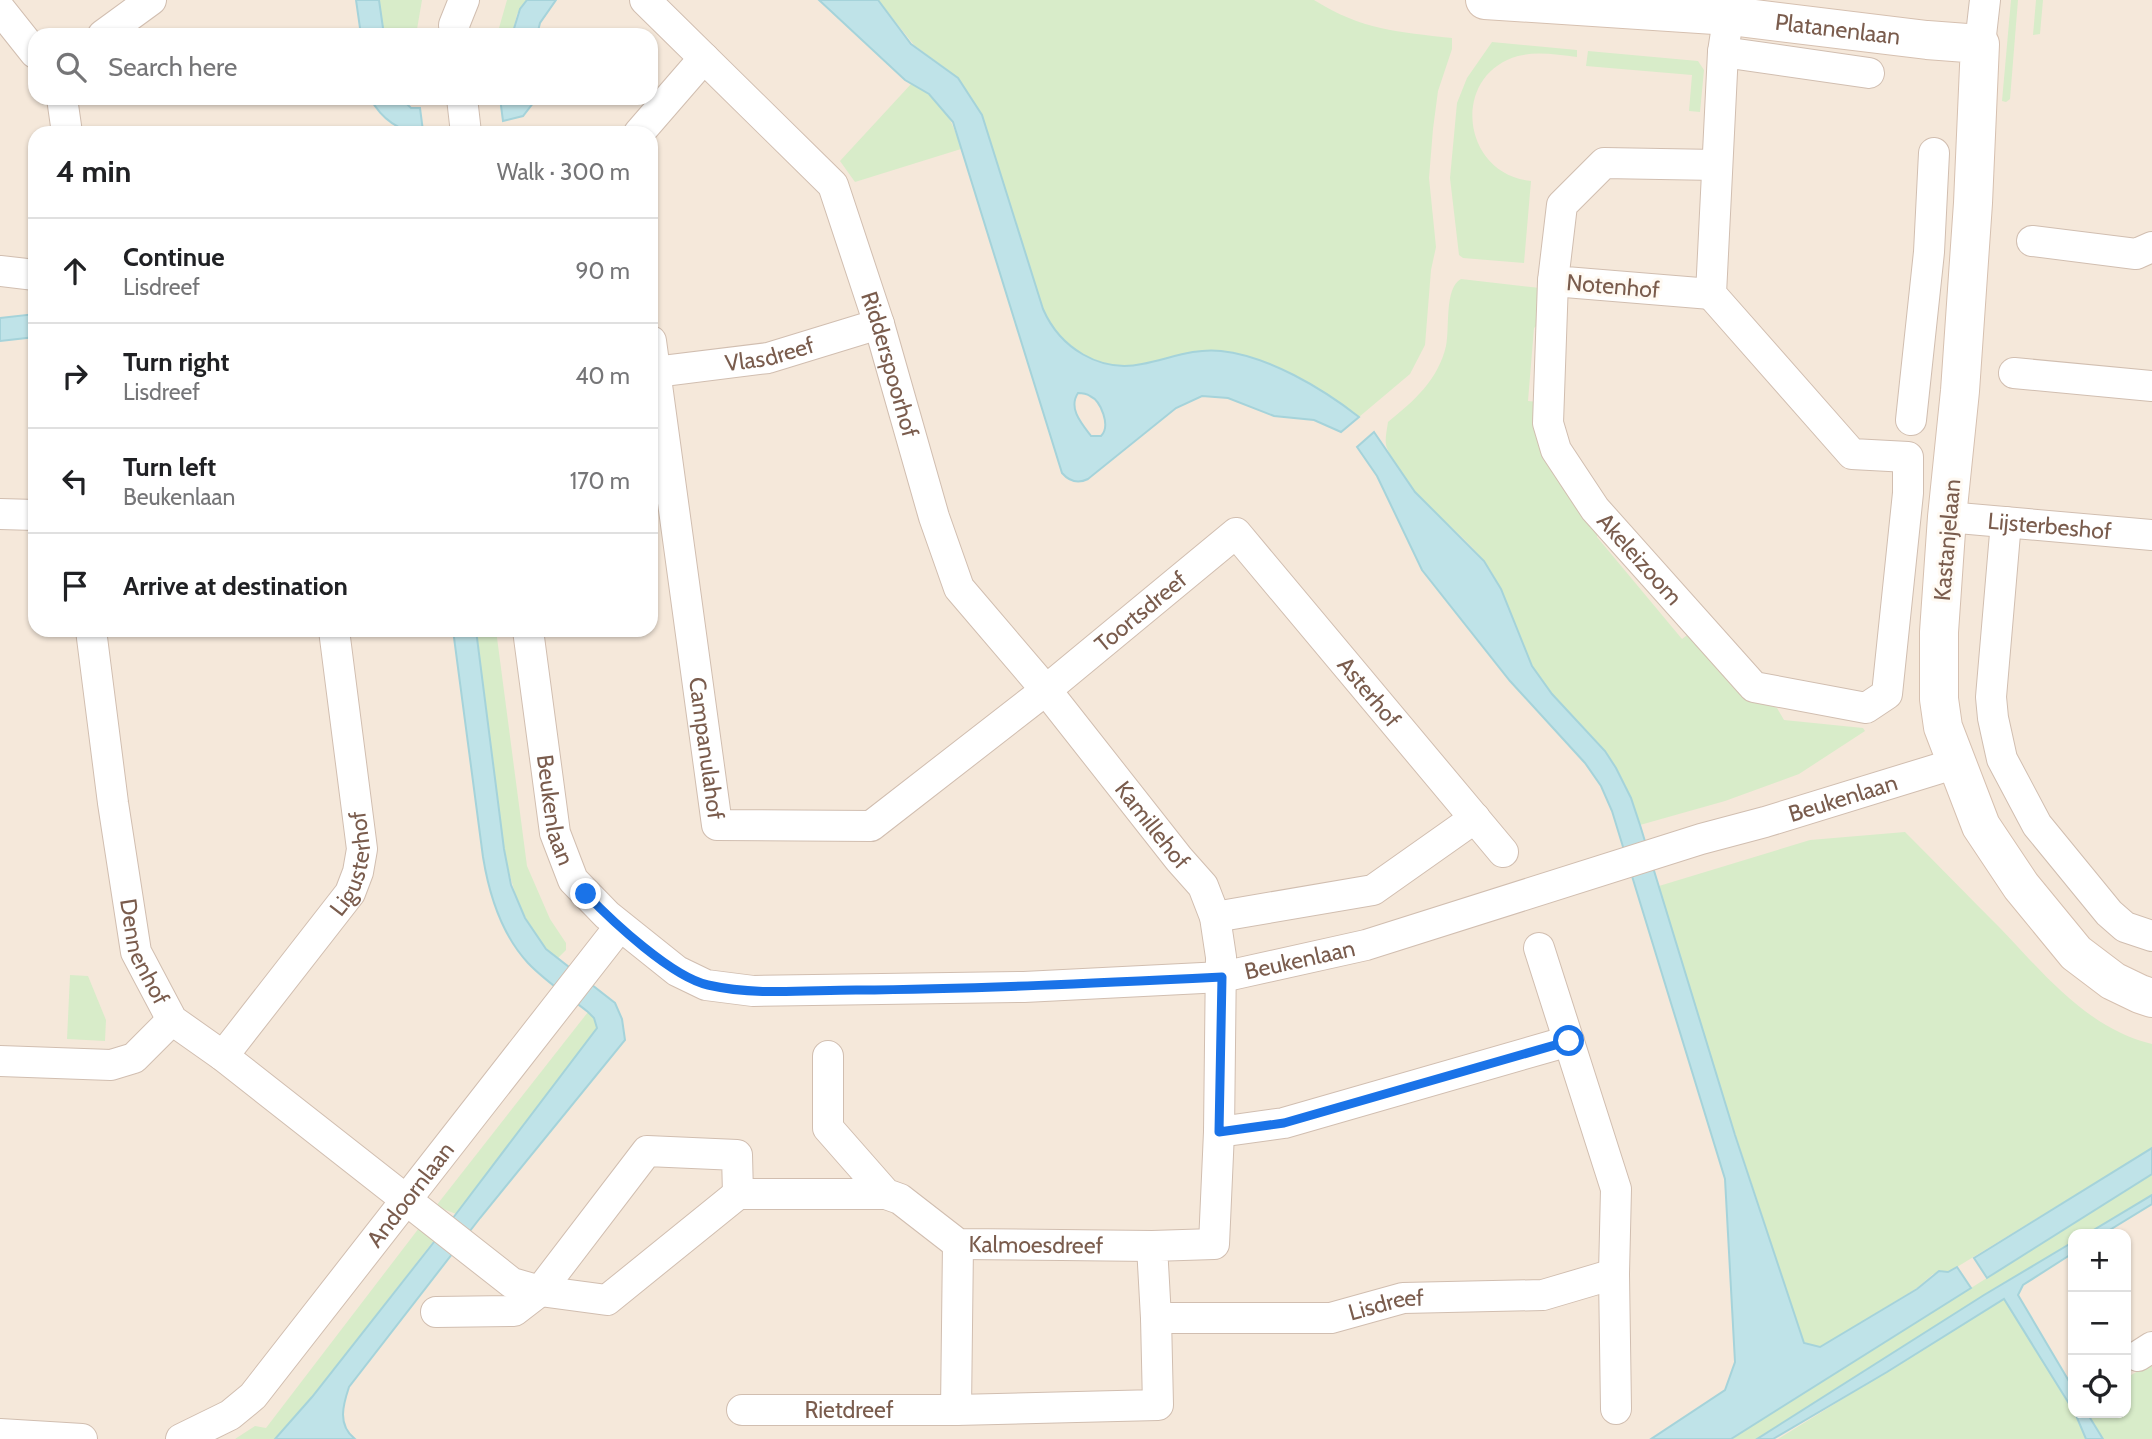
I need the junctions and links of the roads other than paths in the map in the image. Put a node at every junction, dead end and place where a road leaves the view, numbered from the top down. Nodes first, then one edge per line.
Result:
1 (152, 0) edge
2 (464, 0) edge
3 (645, 0) edge
4 (1485, 0) edge
5 (1985, 0) edge
6 (0, 9) edge
7 (1728, 23) edge
8 (113, 28) edge
9 (454, 28) edge
10 (28, 44) edge
11 (1980, 44) junction
12 (704, 58) junction
13 (1869, 73) dead end
14 (63, 105) edge
15 (463, 105) edge
16 (66, 126) edge
17 (465, 126) edge
18 (645, 126) edge
19 (1934, 153) dead end
20 (1717, 165) junction
21 (1933, 200) junction
22 (1973, 203) junction
23 (2032, 241) dead end
24 (2152, 247) edge
25 (0, 271) edge
26 (28, 274) edge
27 (1553, 281) junction
28 (1711, 294) junction
29 (879, 324) junction
30 (658, 372) edge
31 (2014, 373) dead end
32 (2152, 386) edge
33 (1914, 388) junction
34 (1960, 391) junction
35 (658, 394) edge
36 (1911, 420) dead end
37 (0, 514) edge
38 (28, 515) edge
39 (1947, 517) junction
40 (2006, 522) junction
41 (1236, 533) joint
42 (2152, 535) edge
43 (92, 637) edge
44 (335, 637) edge
45 (529, 637) edge
46 (1046, 690) junction
47 (1887, 694) joint
48 (1957, 762) junction
49 (1475, 818) junction
50 (1503, 852) dead end
51 (1215, 917) junction
52 (620, 926) junction
53 (2152, 936) edge
54 (1539, 948) dead end
55 (1222, 977) junction
56 (2152, 998) edge
57 (172, 1020) junction
58 (1569, 1041) junction
59 (223, 1056) junction
60 (828, 1056) dead end
61 (0, 1061) edge
62 (1219, 1132) junction
63 (738, 1194) junction
64 (886, 1195) junction
65 (408, 1199) junction
66 (958, 1244) junction
67 (1152, 1246) junction
68 (1614, 1274) junction
69 (540, 1292) junction
70 (436, 1312) dead end
71 (1156, 1318) junction
72 (1616, 1409) dead end
73 (742, 1410) dead end
74 (957, 1410) junction
75 (0, 1434) edge
76 (82, 1439) edge
77 (181, 1439) edge

1 - 8 street
2 - 9 street
3 - 12 street, Ridderspoorhof
4 - 7 street, Platanenlaan
5 - 11 street, Kastanjelaan
6 - 10 street
7 - 11 street, Platanenlaan
7 - 13 street
7 - 20 street
11 - 22 street, Kastanjelaan
12 - 18 street
12 - 29 street, Ridderspoorhof
14 - 16 street
15 - 17 street
19 - 21 street
20 - 27 street, Notenhof
20 - 28 street
21 - 22 street
21 - 33 street
22 - 34 street, Kastanjelaan
23 - 24 street
25 - 26 street
27 - 28 street, Notenhof
27 - 47 street, Akeleizoom
28 - 47 street, Kastanjelaan
29 - 30 street, Vlasdreef
29 - 46 street, Ridderspoorhof
31 - 32 street
33 - 34 street
33 - 36 street
34 - 39 street, Kastanjelaan
35 - 46 street, Campanulahof
37 - 38 street
39 - 40 street, Lijsterbeshof
39 - 48 street, Kastanjelaan
40 - 42 street, Lijsterbeshof
40 - 53 street
41 - 46 street, Toortsdreef
41 - 49 street, Asterhof
43 - 57 street, Dennenhof
44 - 59 street, Ligusterhof
45 - 52 street, Beukenlaan
46 - 51 street, Kamillehof
48 - 55 street, Beukenlaan
48 - 56 street, Kastanjelaan
49 - 50 street, Asterhof
49 - 51 street
51 - 55 street, Kamillehof
52 - 55 street, Beukenlaan
52 - 65 street, Andoornlaan
54 - 58 street
55 - 62 street
57 - 59 street, Dennenhof
57 - 61 street
58 - 62 street
58 - 68 street
59 - 65 street, Dennenhof
60 - 64 street, Kalmoesdreef
62 - 67 street
63 - 64 street
63 - 69 street, Dennenhof
63 - 69 street
64 - 66 street, Kalmoesdreef
65 - 69 street, Dennenhof
65 - 77 street, Andoornlaan
66 - 67 street, Kalmoesdreef
66 - 74 street
67 - 71 street
68 - 71 street, Lisdreef
68 - 72 street
69 - 70 street
71 - 74 street, Rietdreef
73 - 74 street, Rietdreef
75 - 76 street

